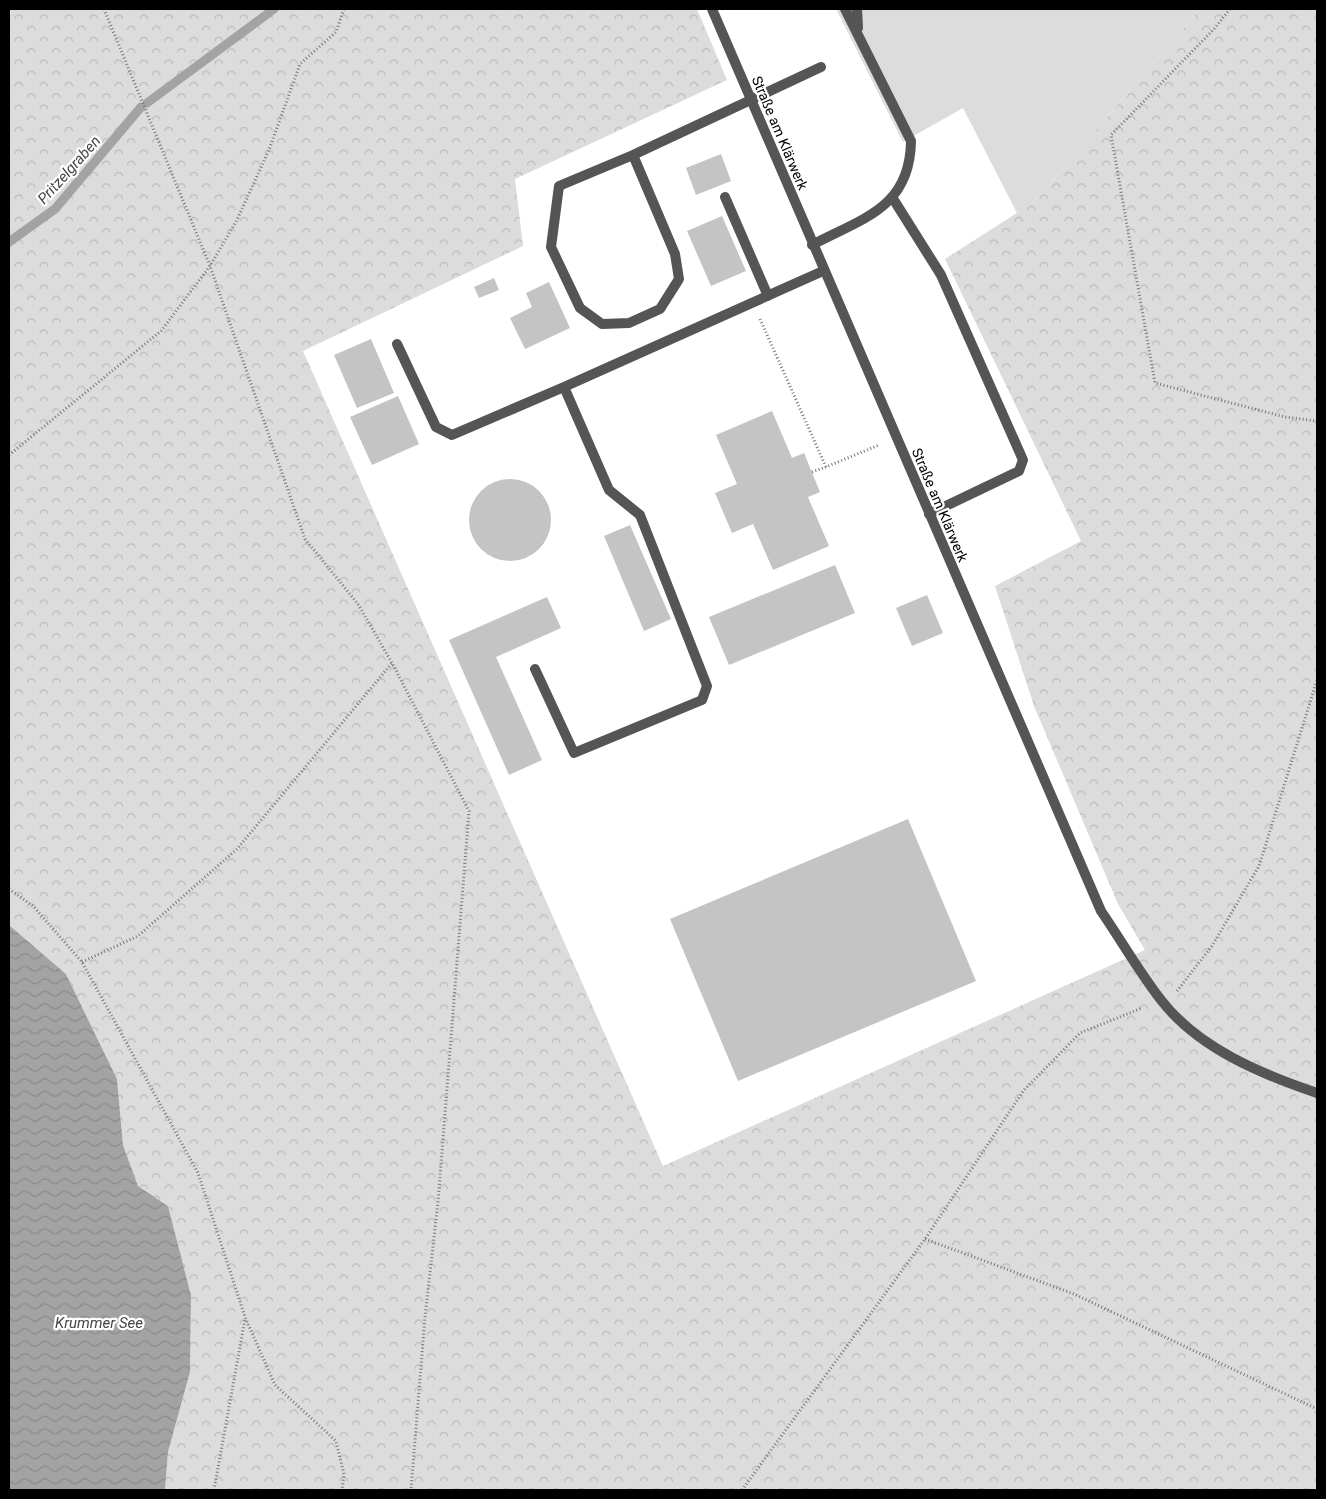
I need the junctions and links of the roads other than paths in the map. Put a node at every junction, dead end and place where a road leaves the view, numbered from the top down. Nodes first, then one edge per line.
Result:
1 (712, 9) edge
2 (845, 9) edge
3 (857, 9) edge
4 (858, 32) junction
5 (821, 67) dead end
6 (750, 99) junction
7 (633, 155) junction
8 (892, 197) junction
9 (725, 198) dead end
10 (812, 245) junction
11 (823, 271) junction
12 (768, 296) junction
13 (397, 344) dead end
14 (564, 387) junction
15 (928, 514) junction
16 (535, 669) dead end
17 (1317, 1093) edge

1 - 6 street, Straße am Klärwerk
2 - 4 street
3 - 4 street
4 - 8 street
5 - 6 street
6 - 7 street
6 - 10 street, Straße am Klärwerk
7 - 7 street
8 - 10 street
8 - 15 street
9 - 12 street
10 - 11 street, Straße am Klärwerk
11 - 12 street
11 - 15 street, Straße am Klärwerk
12 - 14 street
13 - 14 street
14 - 16 street
15 - 17 street, Straße am Klärwerk

